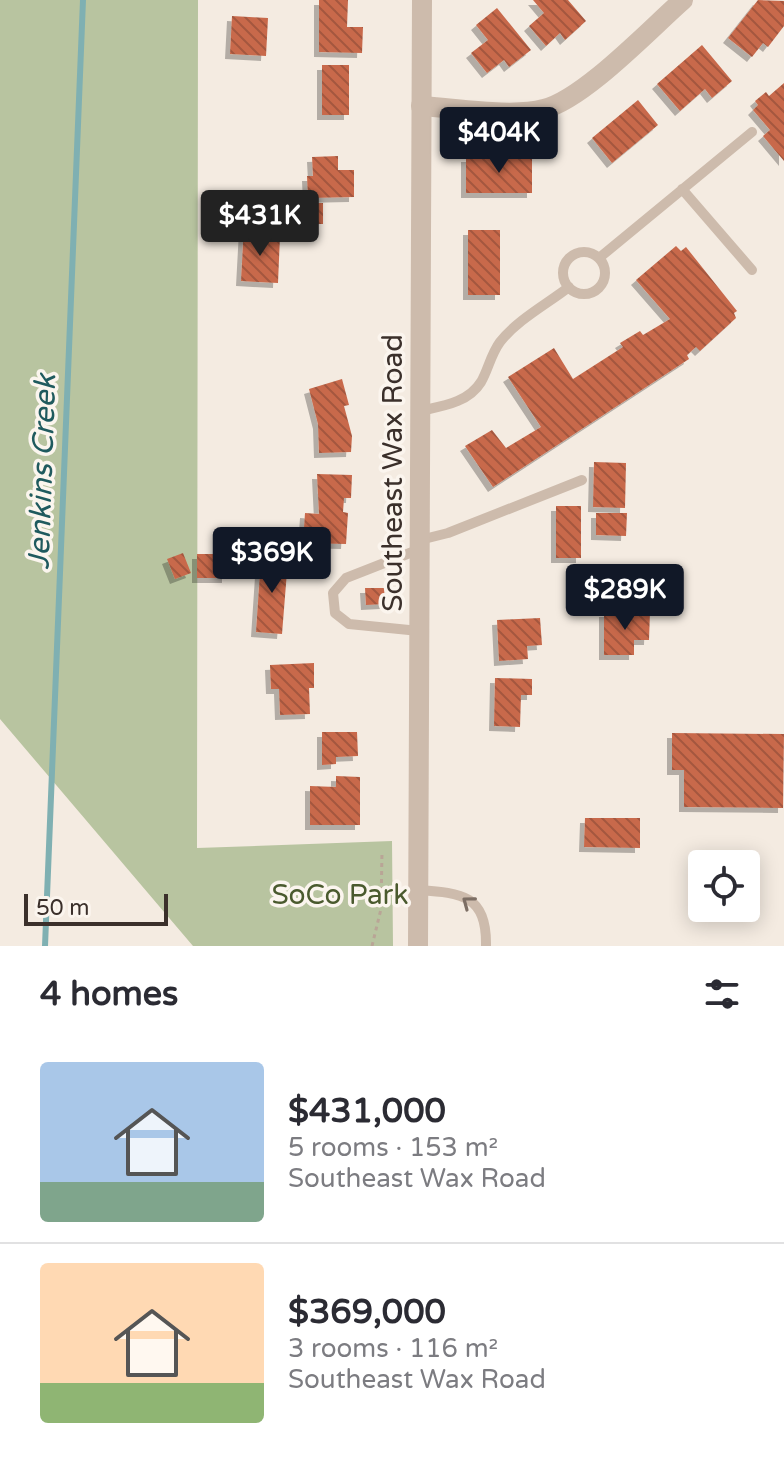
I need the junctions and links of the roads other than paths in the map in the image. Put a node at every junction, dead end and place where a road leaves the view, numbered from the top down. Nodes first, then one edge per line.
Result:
1 (422, 0) edge
2 (683, 0) edge
3 (421, 106) junction
4 (752, 132) dead end
5 (682, 189) junction
6 (599, 258) junction
7 (752, 270) dead end
8 (569, 287) junction
9 (420, 411) junction
10 (582, 480) dead end
11 (420, 544) junction
12 (419, 631) junction
13 (419, 890) junction
14 (418, 946) edge
15 (486, 946) edge

1 - 3 street, Southeast Wax Road
2 - 3 street
3 - 9 street, Southeast Wax Road
4 - 5 lane
5 - 6 lane
5 - 7 lane
6 - 8 lane
6 - 8 lane
8 - 9 lane
9 - 11 street, Southeast Wax Road
10 - 11 lane
11 - 12 street, Southeast Wax Road
11 - 12 lane
12 - 13 street, Southeast Wax Road
13 - 14 street, Southeast Wax Road
15 -> 13 lane

